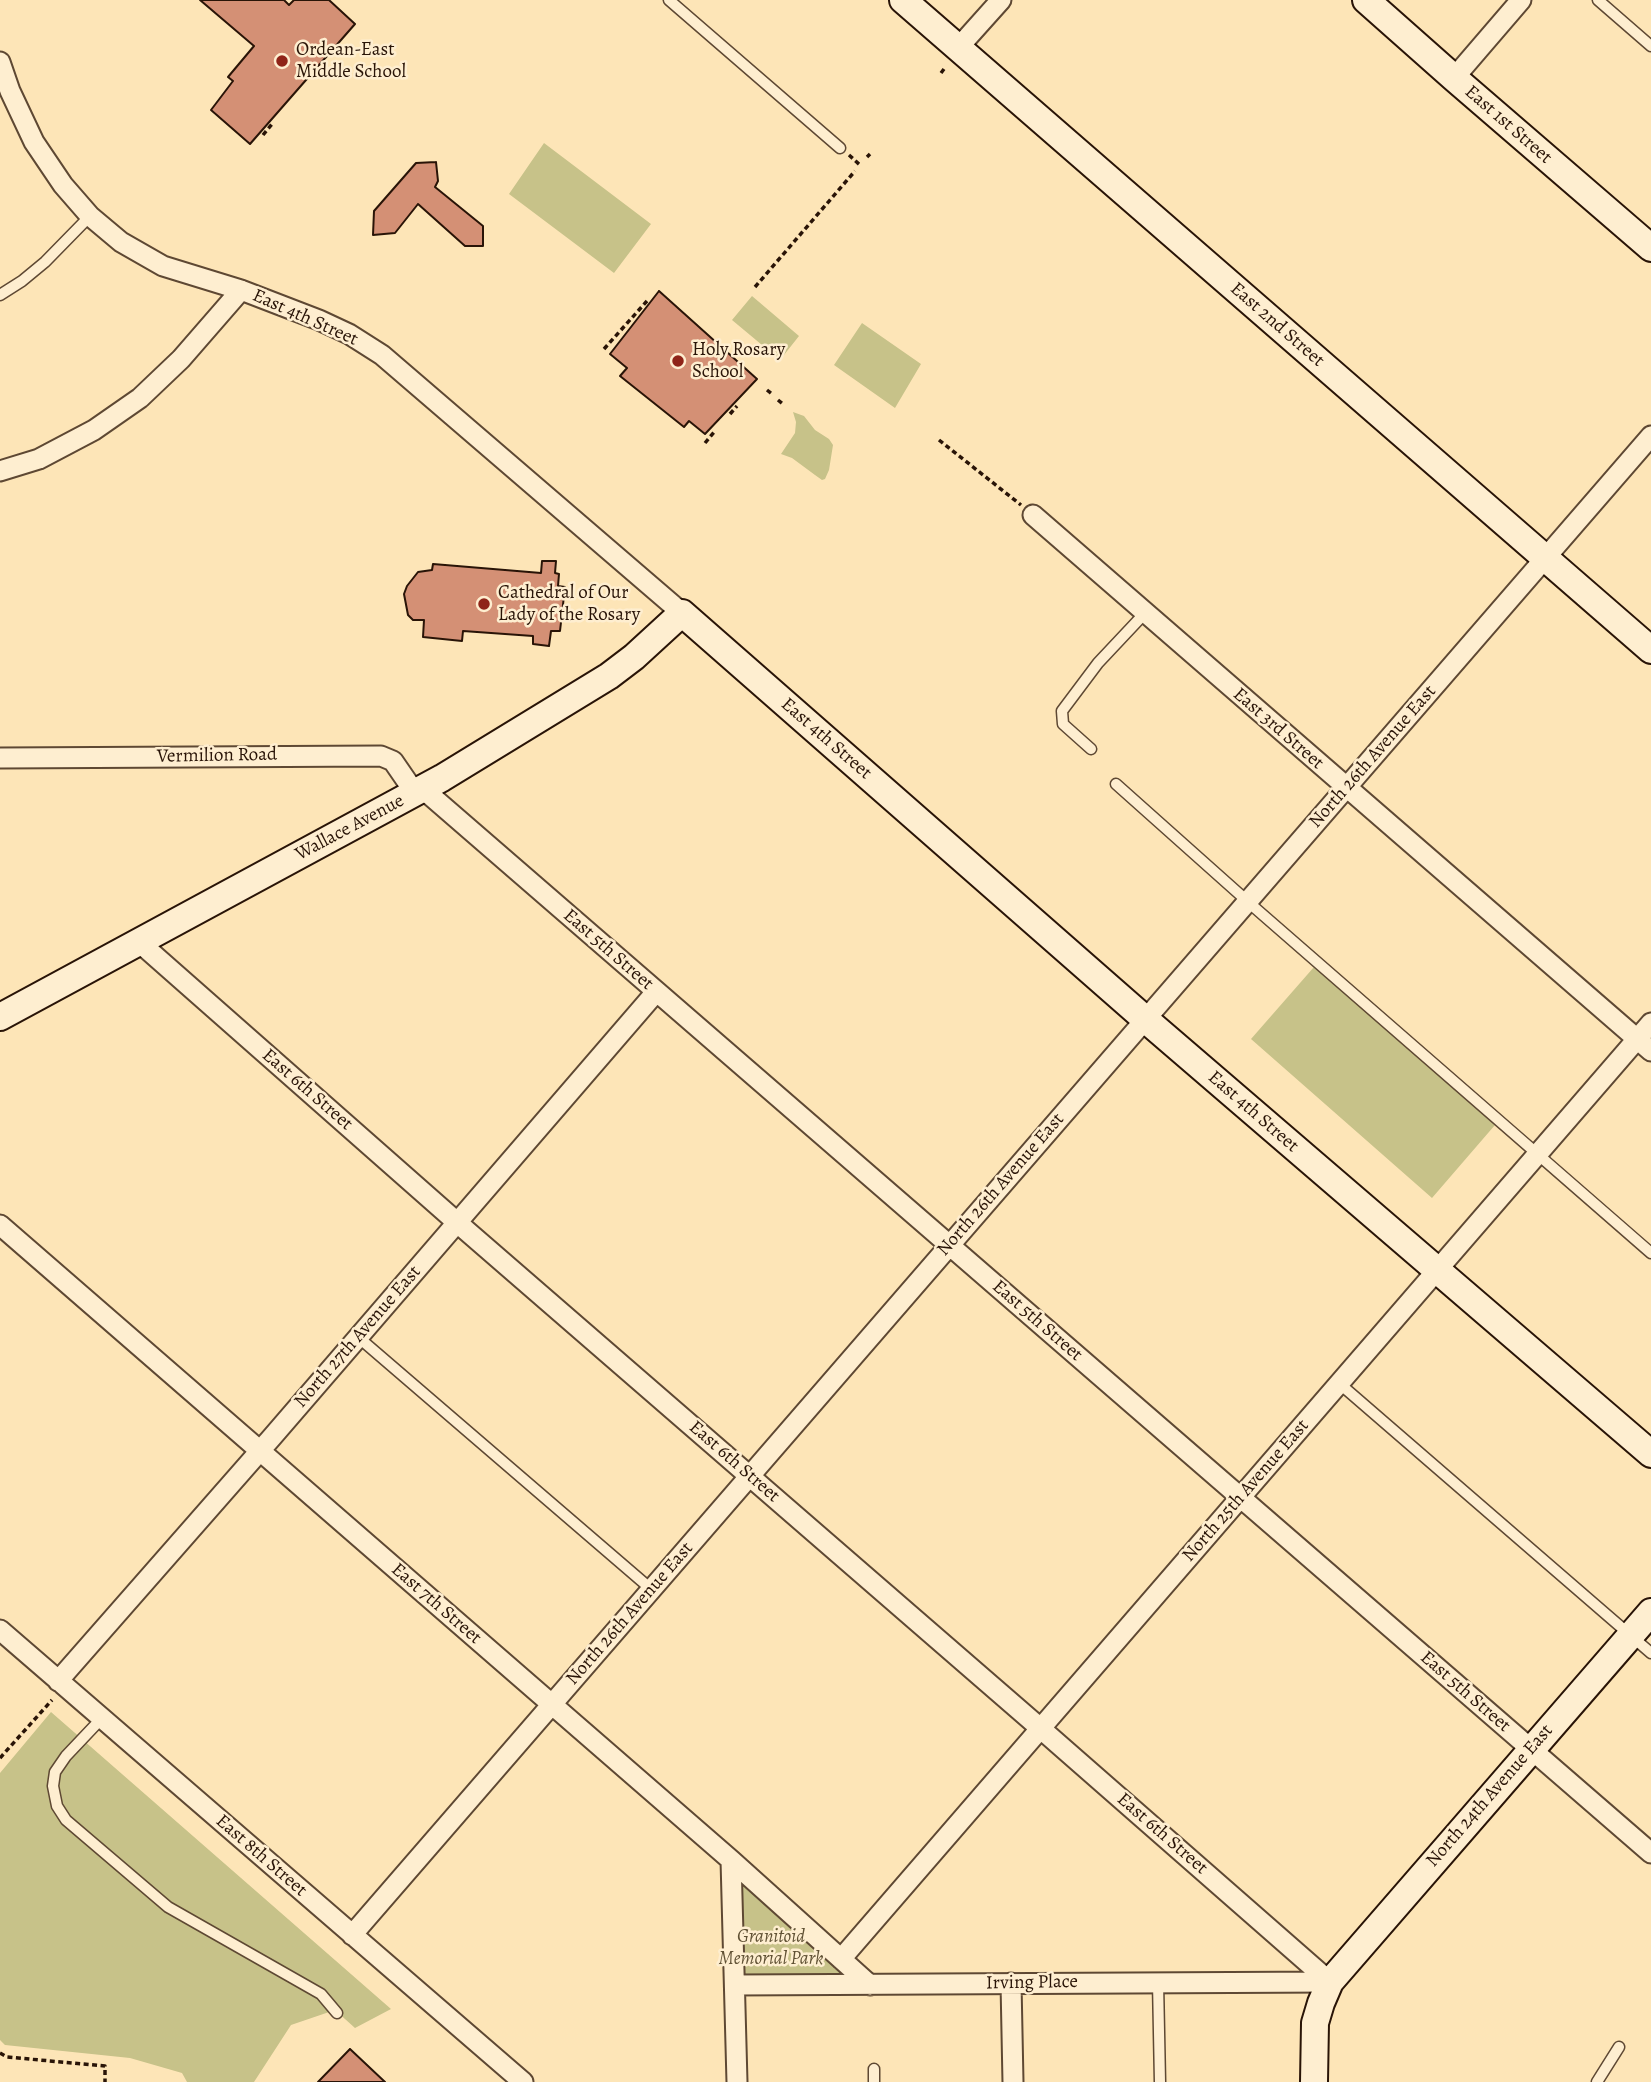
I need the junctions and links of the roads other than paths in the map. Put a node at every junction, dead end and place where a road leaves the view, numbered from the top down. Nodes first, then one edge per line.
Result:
1 (669, 0) edge
2 (903, 0) edge
3 (1001, 0) edge
4 (1366, 0) edge
5 (1521, 0) edge
6 (1598, 0) edge
7 (1651, 46) edge
8 (0, 62) edge
9 (948, 63) junction
10 (1454, 78) junction
11 (840, 148) dead end
12 (90, 216) junction
13 (1651, 248) edge
14 (241, 290) junction
15 (0, 295) edge
16 (1651, 436) edge
17 (0, 471) edge
18 (1034, 515) road end
19 (1545, 559) junction
20 (682, 613) junction
21 (1145, 613) junction
22 (1651, 650) edge
23 (1091, 749) dead end
24 (0, 758) edge
25 (1116, 784) dead end
26 (1346, 788) junction
27 (419, 791) junction
28 (1248, 902) junction
29 (139, 942) junction
30 (656, 992) junction
31 (0, 1017) edge
32 (1145, 1019) junction
33 (1651, 1023) edge
34 (1644, 1045) edge
35 (1538, 1155) junction
36 (457, 1222) junction
37 (0, 1225) edge
38 (949, 1245) junction
39 (1651, 1253) edge
40 (1437, 1270) junction
41 (358, 1337) junction
42 (1340, 1384) junction
43 (259, 1451) junction
44 (1651, 1454) edge
45 (750, 1475) junction
46 (1240, 1497) junction
47 (651, 1590) junction
48 (1651, 1612) edge
49 (0, 1630) edge
50 (1631, 1635) junction
51 (1651, 1653) edge
52 (61, 1683) junction
53 (551, 1704) junction
54 (102, 1718) junction
55 (1041, 1729) junction
56 (1530, 1749) junction
57 (1651, 1853) edge
58 (731, 1860) junction
59 (352, 1934) junction
60 (841, 1959) junction
61 (1158, 1982) junction
62 (1330, 1982) junction
63 (1011, 1983) junction
64 (735, 1985) junction
65 (870, 1985) junction
66 (337, 2013) dead end
67 (1619, 2047) dead end
68 (874, 2068) dead end
69 (523, 2082) edge
70 (737, 2082) edge
71 (874, 2082) edge
72 (1013, 2082) edge
73 (1160, 2082) edge
74 (1314, 2082) edge
75 (1597, 2082) edge

1 - 11 lane
2 - 9 main road, East 2nd Street
3 - 9 street
4 - 10 main road, East 1st Street
5 - 10 street
6 - 7 lane
8 - 12 street, East 4th Street
9 - 19 main road, East 2nd Street
10 - 13 main road, East 1st Street
12 - 14 street, East 4th Street
12 - 15 lane
14 - 17 street
14 - 20 street, East 4th Street
16 - 19 street, North 26th Avenue East
18 - 21 street, East 3rd Street
19 - 22 main road, East 2nd Street
19 - 26 street, North 26th Avenue East
20 - 27 main road, Wallace Avenue
20 - 32 main road, East 4th Street
21 - 23 lane
21 - 26 street, East 3rd Street
24 - 27 street, Vermilion Road
25 - 28 lane
26 - 28 street, North 26th Avenue East
26 - 34 street, East 3rd Street
27 - 29 main road, Wallace Avenue
27 - 30 street, East 5th Street
28 - 32 street, North 26th Avenue East
28 - 35 lane
29 - 31 main road, Wallace Avenue
29 - 36 street, East 6th Street
30 - 36 street, North 27th Avenue East
30 - 38 street, East 5th Street
32 - 38 street, North 26th Avenue East
32 - 40 main road, East 4th Street
33 - 34 street, North 25th Avenue East
34 - 35 street, North 25th Avenue East
35 - 39 lane
35 - 40 street, North 25th Avenue East
36 - 41 street, North 27th Avenue East
36 - 45 street, East 6th Street
37 - 43 street, East 7th Street
38 - 45 street, North 26th Avenue East
38 - 46 street, East 5th Street
40 - 42 street, North 25th Avenue East
40 - 44 main road, East 4th Street
41 - 43 street, North 27th Avenue East
41 - 47 lane
42 - 46 street, North 25th Avenue East
42 - 50 lane
43 - 52 street, North 27th Avenue East
43 - 53 street, East 7th Street
45 - 47 street, North 26th Avenue East
45 - 55 street, East 6th Street
46 - 55 street, North 25th Avenue East
46 - 56 street, East 5th Street
47 - 53 street, North 26th Avenue East
48 - 50 main road, North 24th Avenue East
49 - 52 street, East 8th Street
50 - 51 lane
50 - 56 main road, North 24th Avenue East
52 - 54 street, East 8th Street
53 - 58 street, East 7th Street
53 - 59 street, North 26th Avenue East
54 - 59 street, East 8th Street
54 - 66 lane
55 - 60 street, North 25th Avenue East
55 - 62 street, East 6th Street
56 - 57 street, East 5th Street
56 - 62 main road, North 24th Avenue East
58 - 60 street, East 7th Street
58 - 64 street
59 - 69 street, East 8th Street
60 - 65 street, East 7th Street
61 - 62 street, Irving Place
61 - 63 street, Irving Place
61 - 73 lane
62 - 74 main road, North 24th Avenue East
63 - 65 street, Irving Place
63 - 72 street
64 - 65 street, Irving Place
64 - 70 street
67 - 75 lane
68 - 71 lane

